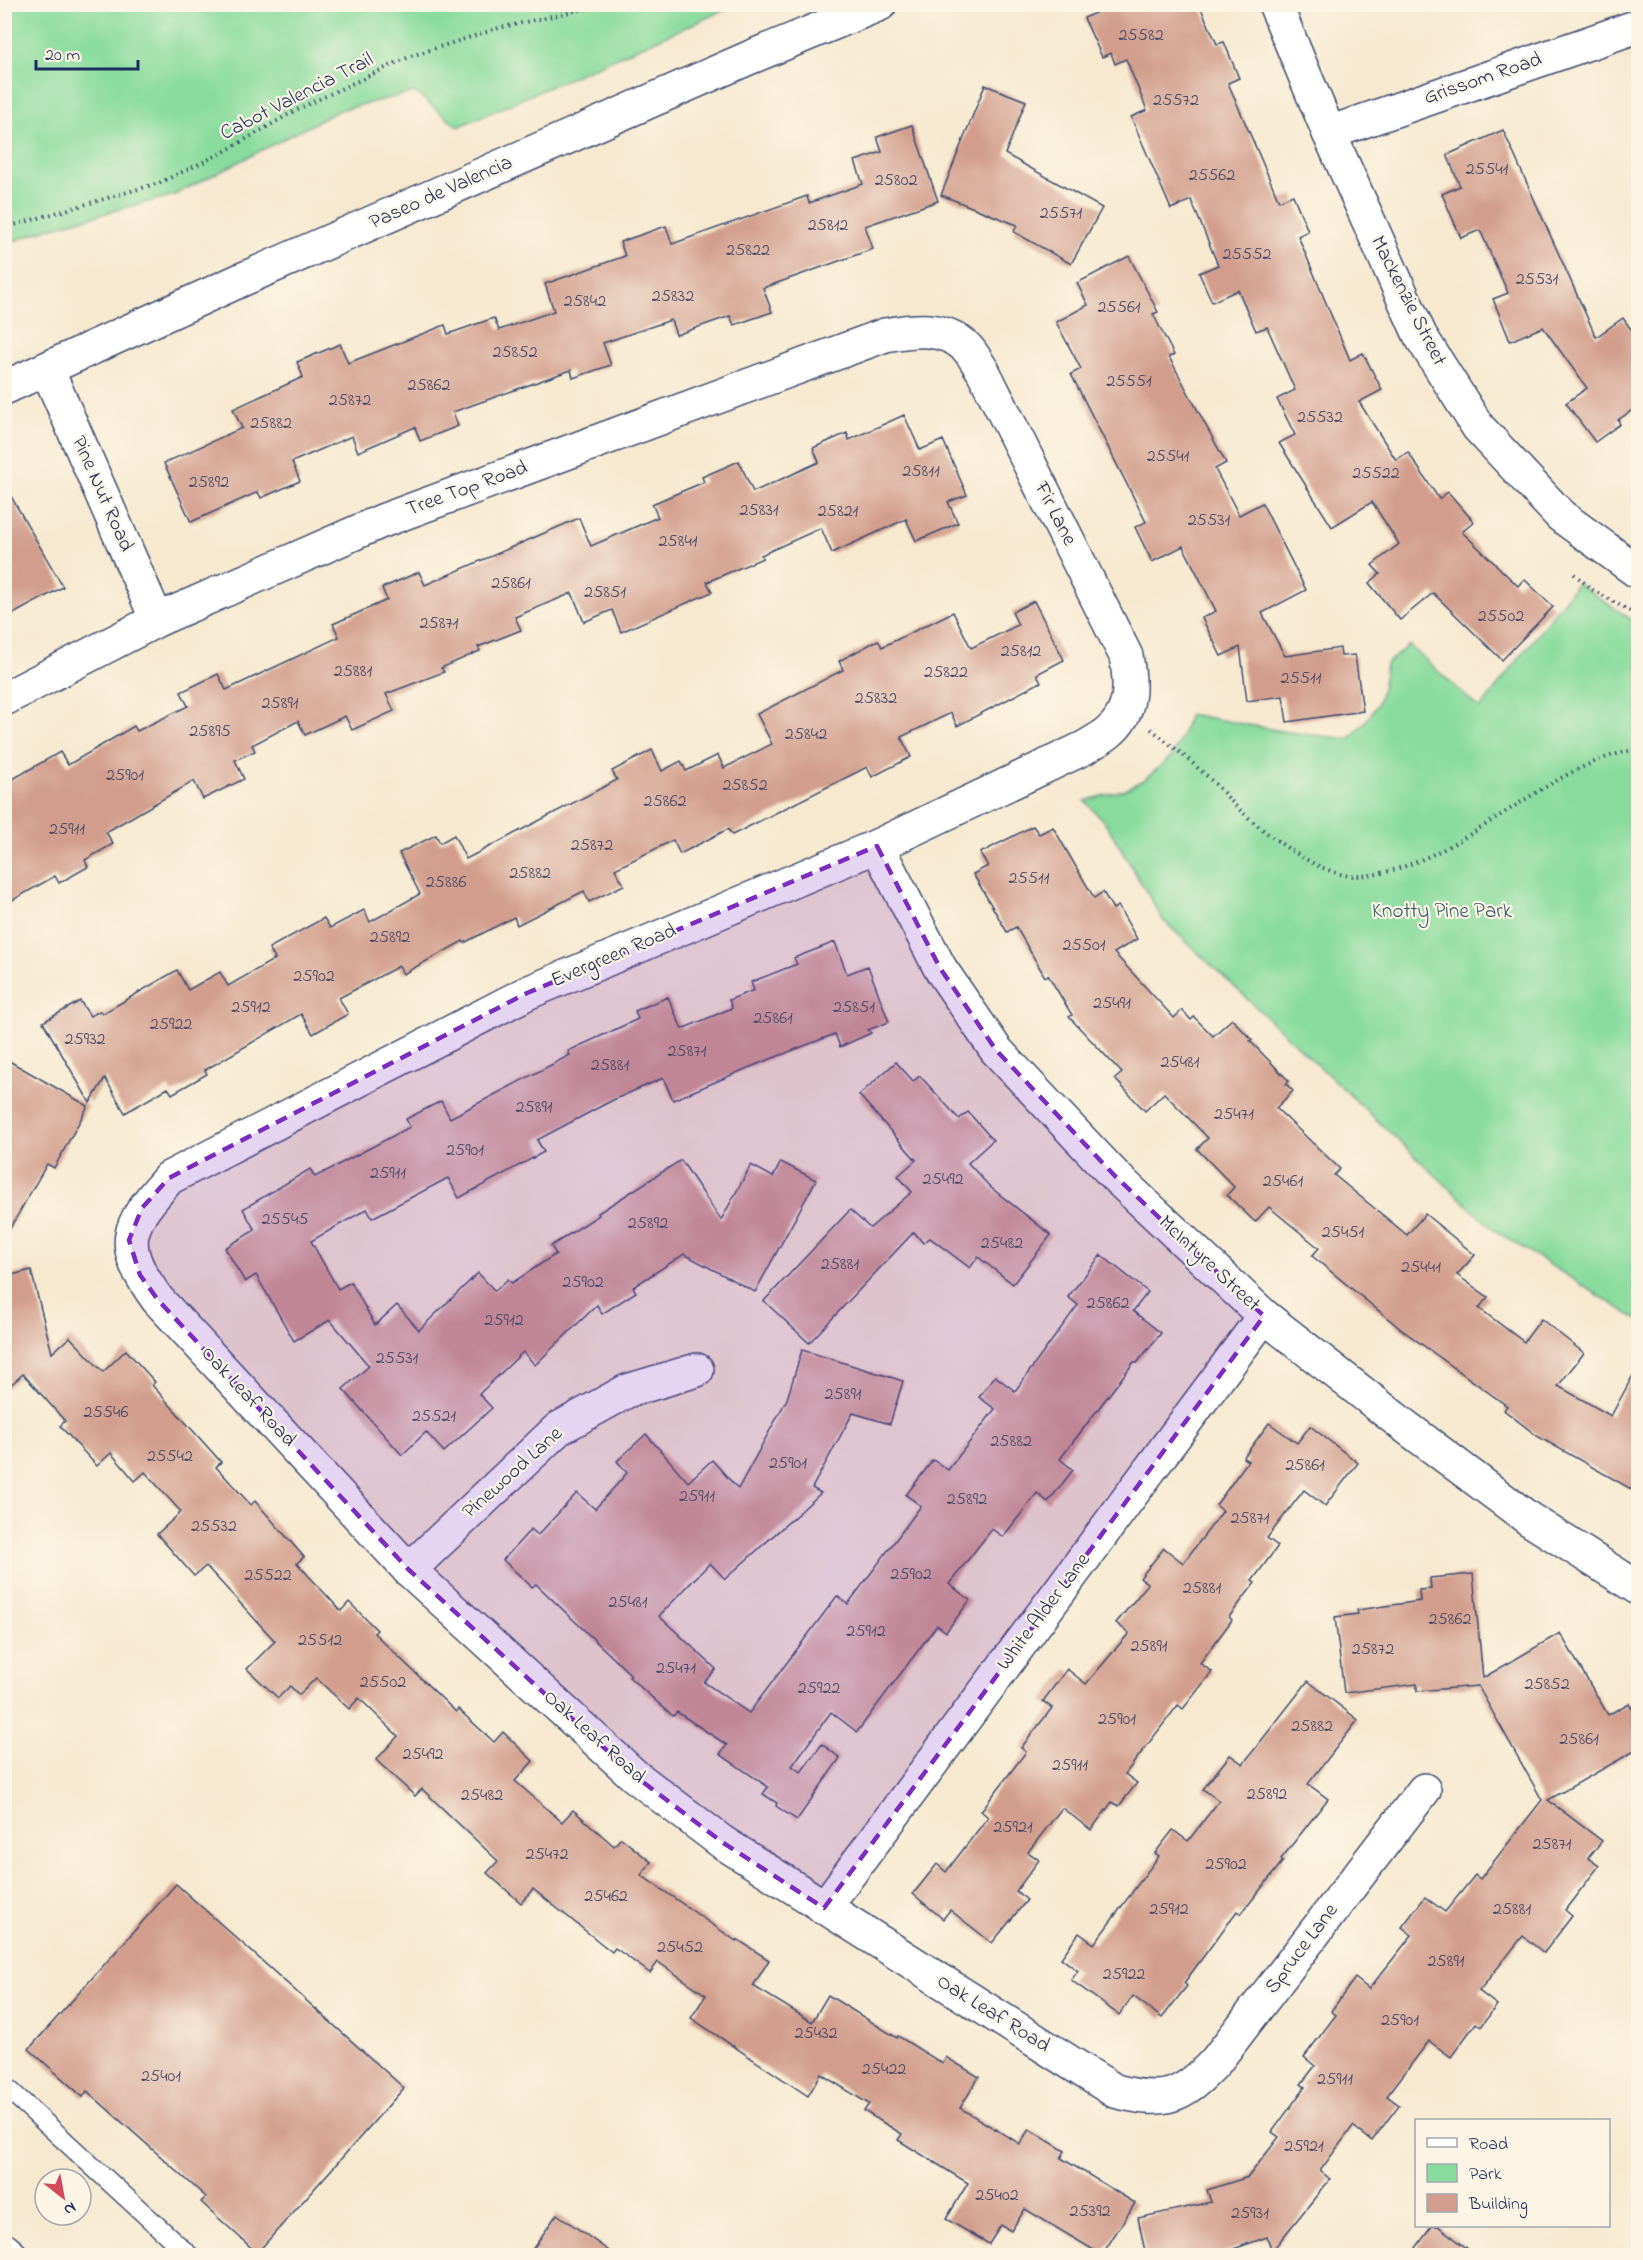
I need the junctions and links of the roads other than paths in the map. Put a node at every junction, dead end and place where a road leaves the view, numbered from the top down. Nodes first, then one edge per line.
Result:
1 (880, 4) edge
2 (1275, 4) edge
3 (1638, 26) edge
4 (1329, 133) junction
5 (946, 334) joint
6 (47, 369) junction
7 (4, 388) edge
8 (1638, 572) edge
9 (157, 620) junction
10 (4, 699) edge
11 (1126, 709) joint
12 (877, 846) junction
13 (129, 1240) joint
14 (1264, 1316) junction
15 (697, 1370) dead end
16 (409, 1570) junction
17 (1638, 1588) edge
18 (1424, 1790) dead end
19 (824, 1908) junction
20 (4, 2085) edge
21 (1170, 2096) joint
22 (4, 2250) edge
23 (10, 2256) edge
24 (190, 2256) edge

1 - 6 street, Paseo de Valencia
2 - 4 street, Mackenzie Street
3 - 4 street, Grissom Road
4 - 8 street, Mackenzie Street
5 - 9 street, Tree Top Road
5 - 11 street, Fir Lane
6 - 7 street, Paseo de Valencia
6 - 9 street, Pine Nut Road
9 - 10 street, Tree Top Road
11 - 12 street, Evergreen Road
12 - 13 street, Evergreen Road
12 - 14 street, McIntyre Street
13 - 16 street, Oak Leaf Road
14 - 17 street, McIntyre Street
14 - 19 street, White Alder Lane
15 - 16 street, Pinewood Lane
16 - 19 street, Oak Leaf Road
18 - 21 street, Spruce Lane
19 - 21 street, Oak Leaf Road
20 - 24 lane
22 - 23 street

